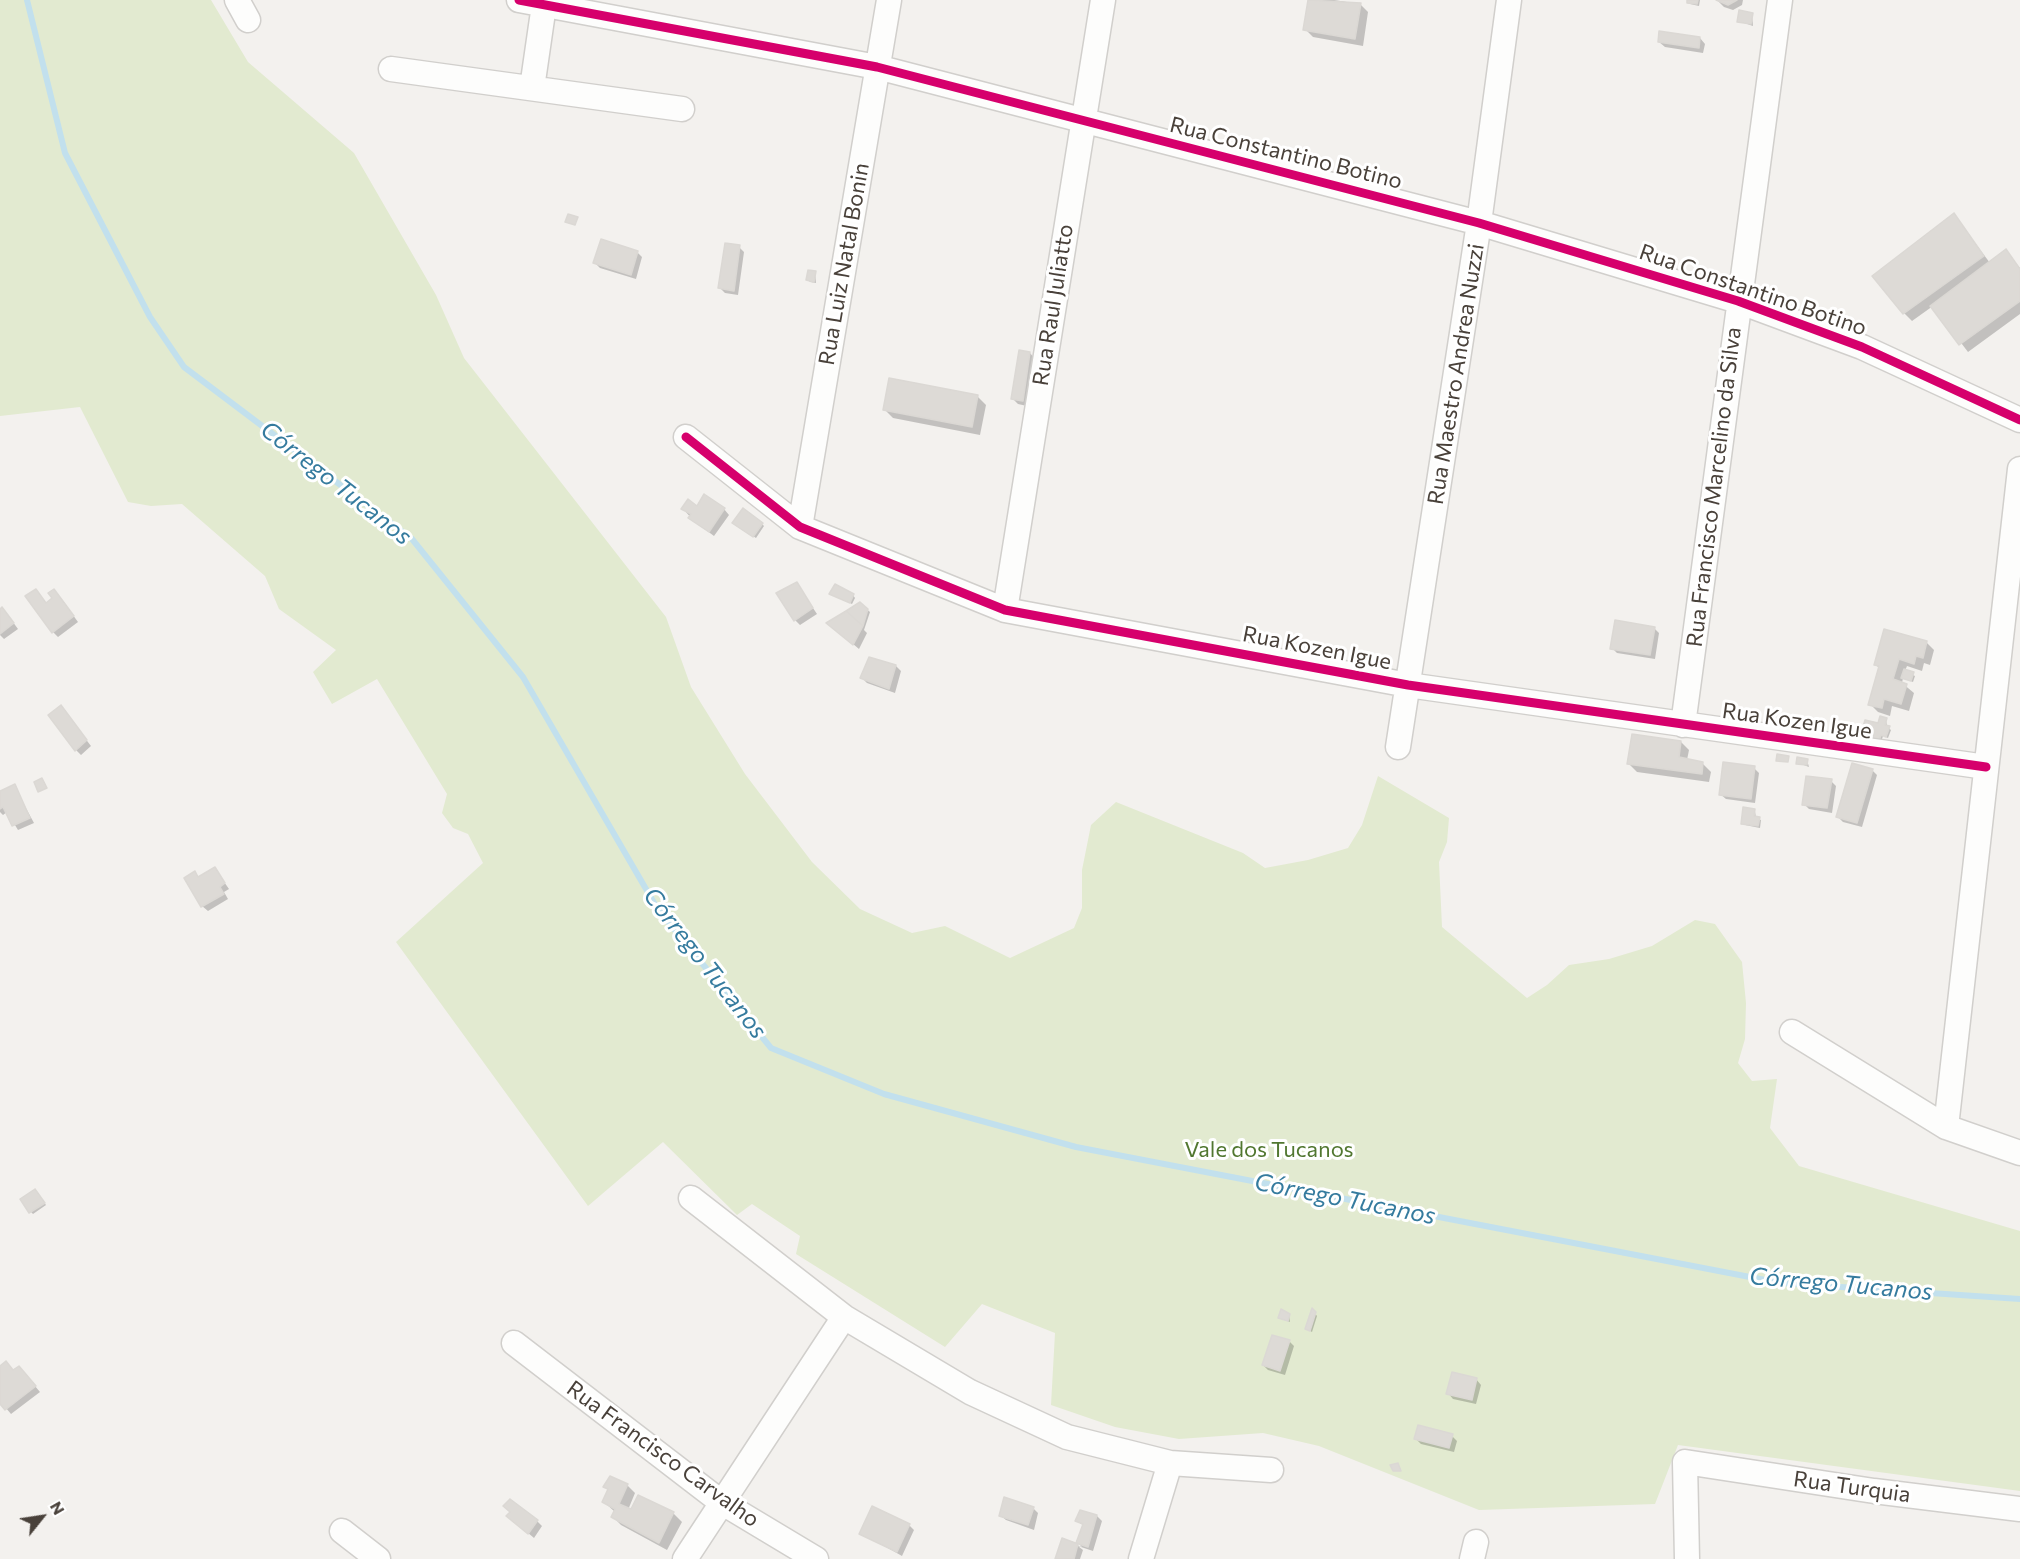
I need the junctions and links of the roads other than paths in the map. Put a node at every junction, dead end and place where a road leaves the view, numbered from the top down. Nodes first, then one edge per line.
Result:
1 (519, 0) edge
2 (889, 0) edge
3 (1103, 0) edge
4 (1509, 0) edge
5 (1780, 0) edge
6 (544, 5) junction
7 (594, 7) edge
8 (877, 68) junction
9 (391, 69) dead end
10 (532, 88) junction
11 (682, 109) dead end
12 (1082, 120) junction
13 (1479, 223) junction
14 (1738, 301) junction
15 (2020, 420) edge
16 (686, 437) dead end
17 (2020, 468) edge
18 (800, 527) junction
19 (1005, 610) junction
20 (1408, 685) junction
21 (1683, 725) junction
22 (1398, 747) dead end
23 (1986, 767) junction
24 (1792, 1032) dead end
25 (1946, 1127) junction
26 (2020, 1153) edge
27 (692, 1198) dead end
28 (844, 1317) junction
29 (514, 1343) dead end
30 (1170, 1463) junction
31 (1271, 1470) dead end
32 (722, 1502) junction
33 (2020, 1509) edge
34 (342, 1531) dead end
35 (378, 1559) edge
36 (685, 1559) edge
37 (816, 1559) edge
38 (1141, 1559) edge
39 (1687, 1559) edge

1 - 6 street, Rua Constantino Botino
2 - 8 street, Rua Luiz Natal Bonin
3 - 12 street, Rua Raul Juliatto
4 - 13 street, Rua Maestro Andrea Nuzzi
5 - 14 street, Rua Francisco Marcelino da Silva
6 - 7 street, Rua Constantino Botino
6 - 10 street
7 - 8 street, Rua Constantino Botino
8 - 12 street, Rua Constantino Botino
8 - 18 street, Rua Luiz Natal Bonin
9 - 10 street
10 - 11 street
12 - 13 street, Rua Constantino Botino
12 - 19 street, Rua Raul Juliatto
13 - 14 street, Rua Constantino Botino
13 - 20 street, Rua Maestro Andrea Nuzzi
14 - 15 street, Rua Constantino Botino
14 - 21 street, Rua Francisco Marcelino da Silva
16 - 18 street, Rua Kozen Igue
17 - 23 street
18 - 19 street, Rua Kozen Igue
19 - 20 street, Rua Kozen Igue
20 - 21 street, Rua Kozen Igue
20 - 22 street, Rua Maestro Andrea Nuzzi
21 - 23 street, Rua Kozen Igue
23 - 25 street
24 - 25 street
25 - 26 street
27 - 28 street
28 - 30 street
28 - 32 street
29 - 32 street, Rua Francisco Carvalho
30 - 31 street
30 - 38 street
32 - 36 street
32 - 37 street, Rua Francisco Carvalho
33 - 39 street, Rua Turquia
34 - 35 street

